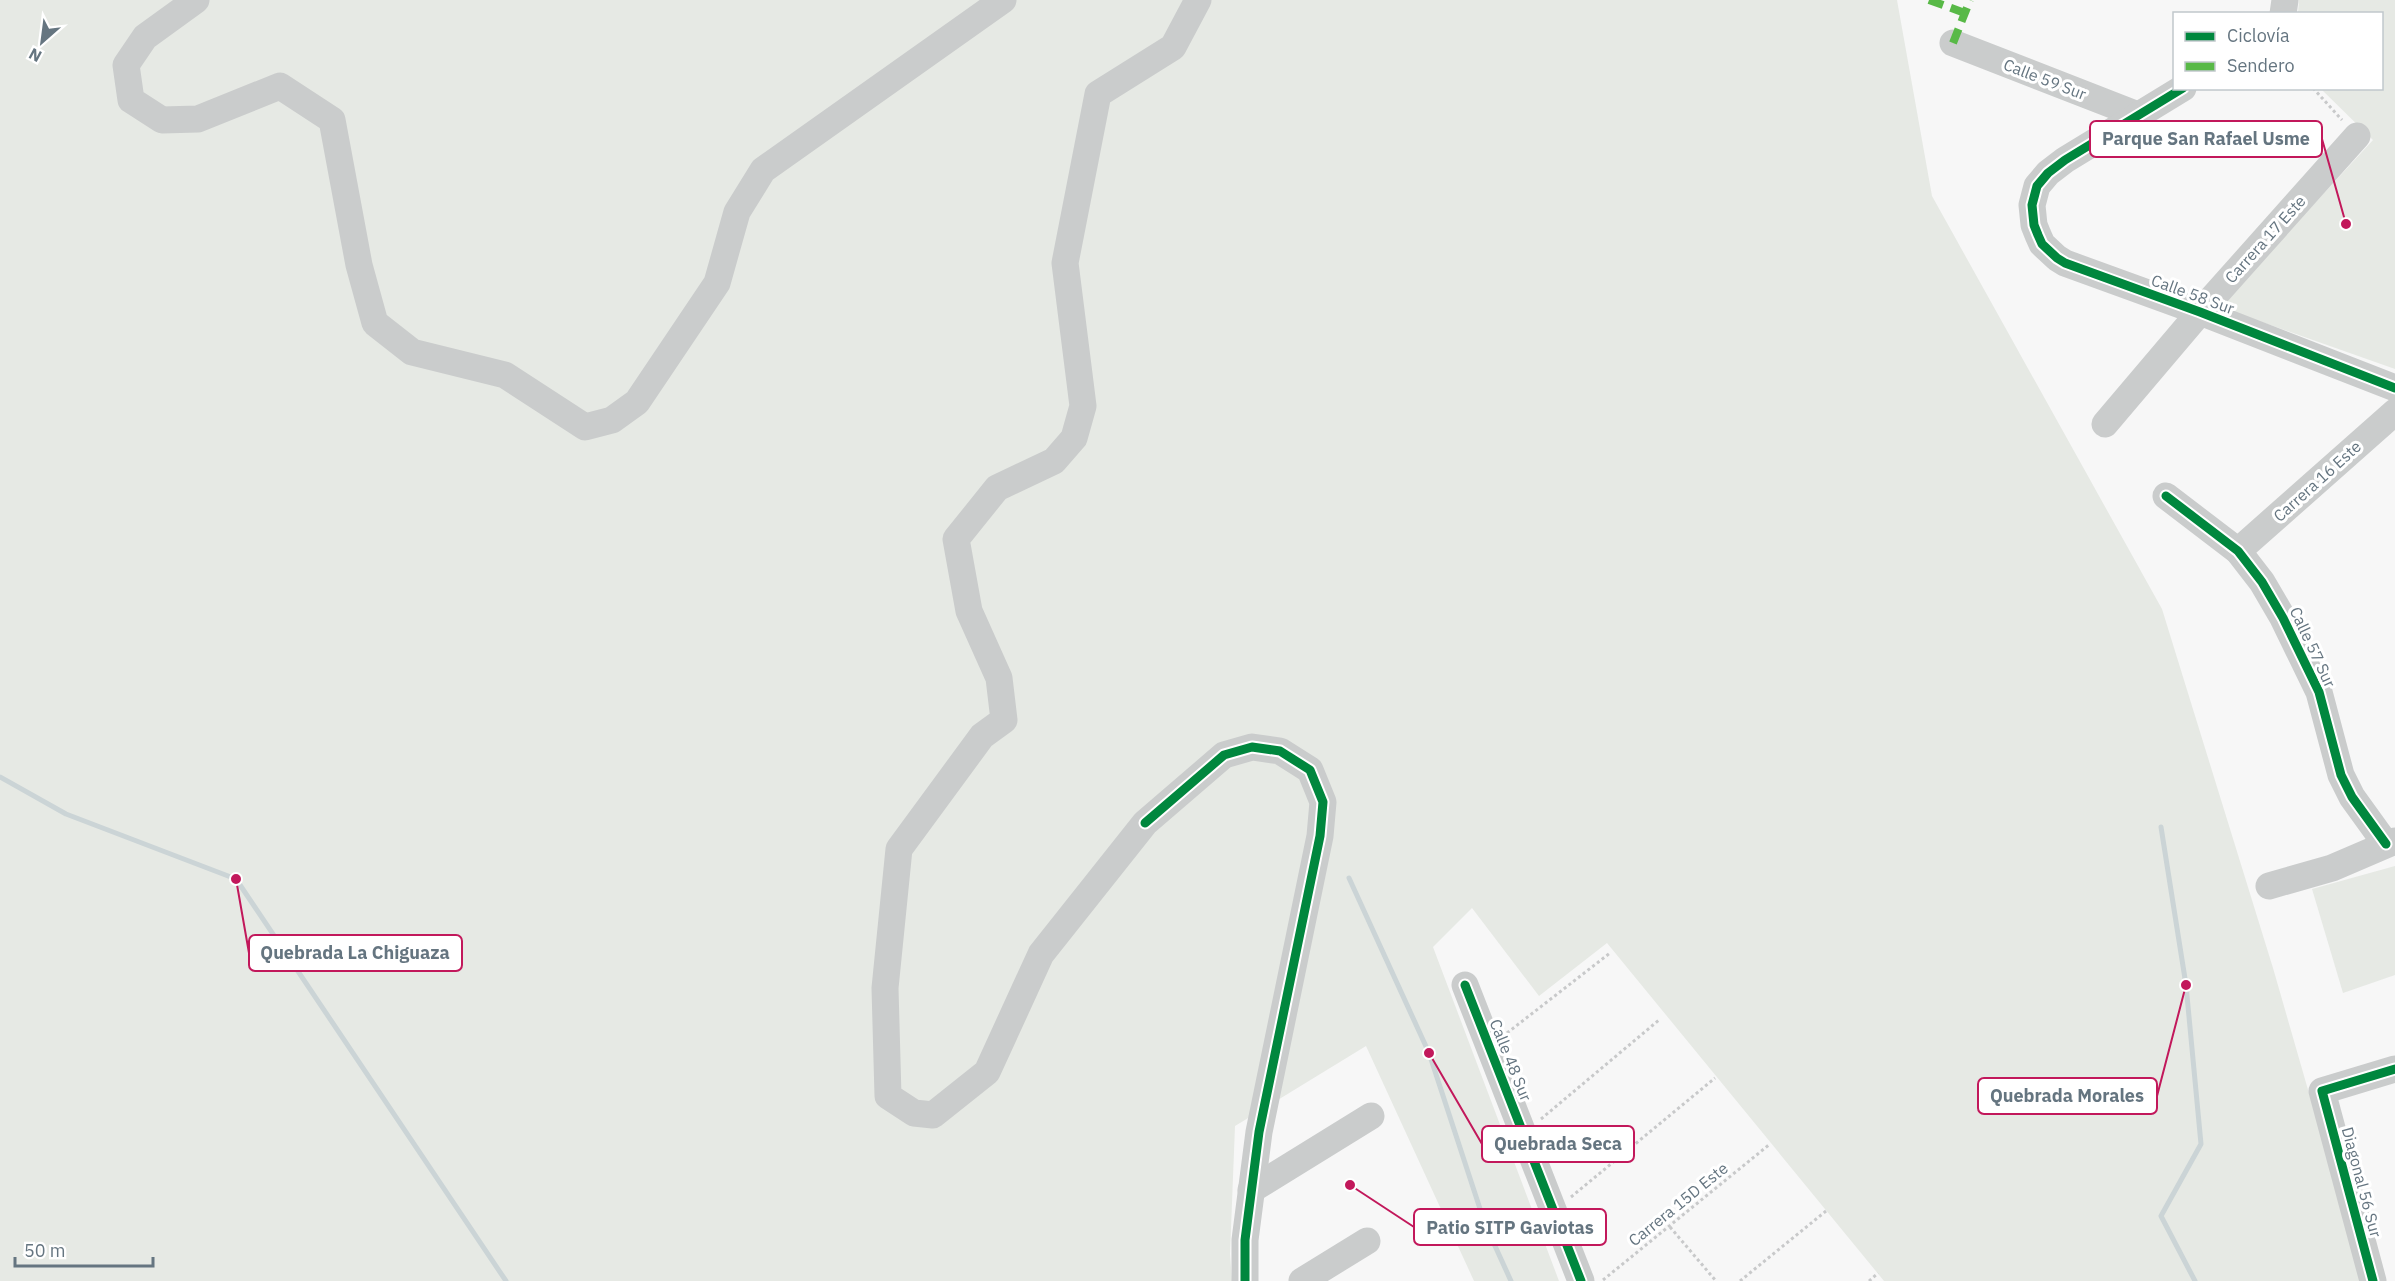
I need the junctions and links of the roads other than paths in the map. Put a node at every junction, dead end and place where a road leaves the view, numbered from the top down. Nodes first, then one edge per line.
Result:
1 (196, 0) edge
2 (1003, 0) edge
3 (1198, 0) edge
4 (1953, 44) dead end
5 (2180, 90) edge
6 (2138, 115) junction
7 (2357, 136) road end
8 (2200, 312) junction
9 (2395, 388) edge
10 (2395, 412) edge
11 (2105, 424) dead end
12 (2166, 496) dead end
13 (2238, 551) junction
14 (2390, 842) edge
15 (2270, 886) dead end
16 (1465, 985) dead end
17 (2395, 1069) edge
18 (1371, 1116) dead end
19 (1251, 1190) junction
20 (1367, 1241) dead end
21 (1245, 1281) edge
22 (1302, 1281) edge
23 (1581, 1281) edge
24 (2373, 1281) edge

1 - 2 street
3 - 19 street
4 - 6 street, Calle 59 Sur
5 - 6 street
6 - 8 street, Calle 58 Sur
7 - 8 street, Carrera 17 Este
8 - 9 street, Calle 58 Sur
8 - 11 street, Carrera 17 Este
10 - 13 street, Carrera 16 Este
12 - 13 street, Calle 57 Sur
13 - 14 street, Calle 57 Sur
14 - 15 street
16 - 23 street, Calle 48 Sur
17 - 24 street, Diagonal 56 Sur
18 - 19 street
19 - 21 street
20 - 22 street

